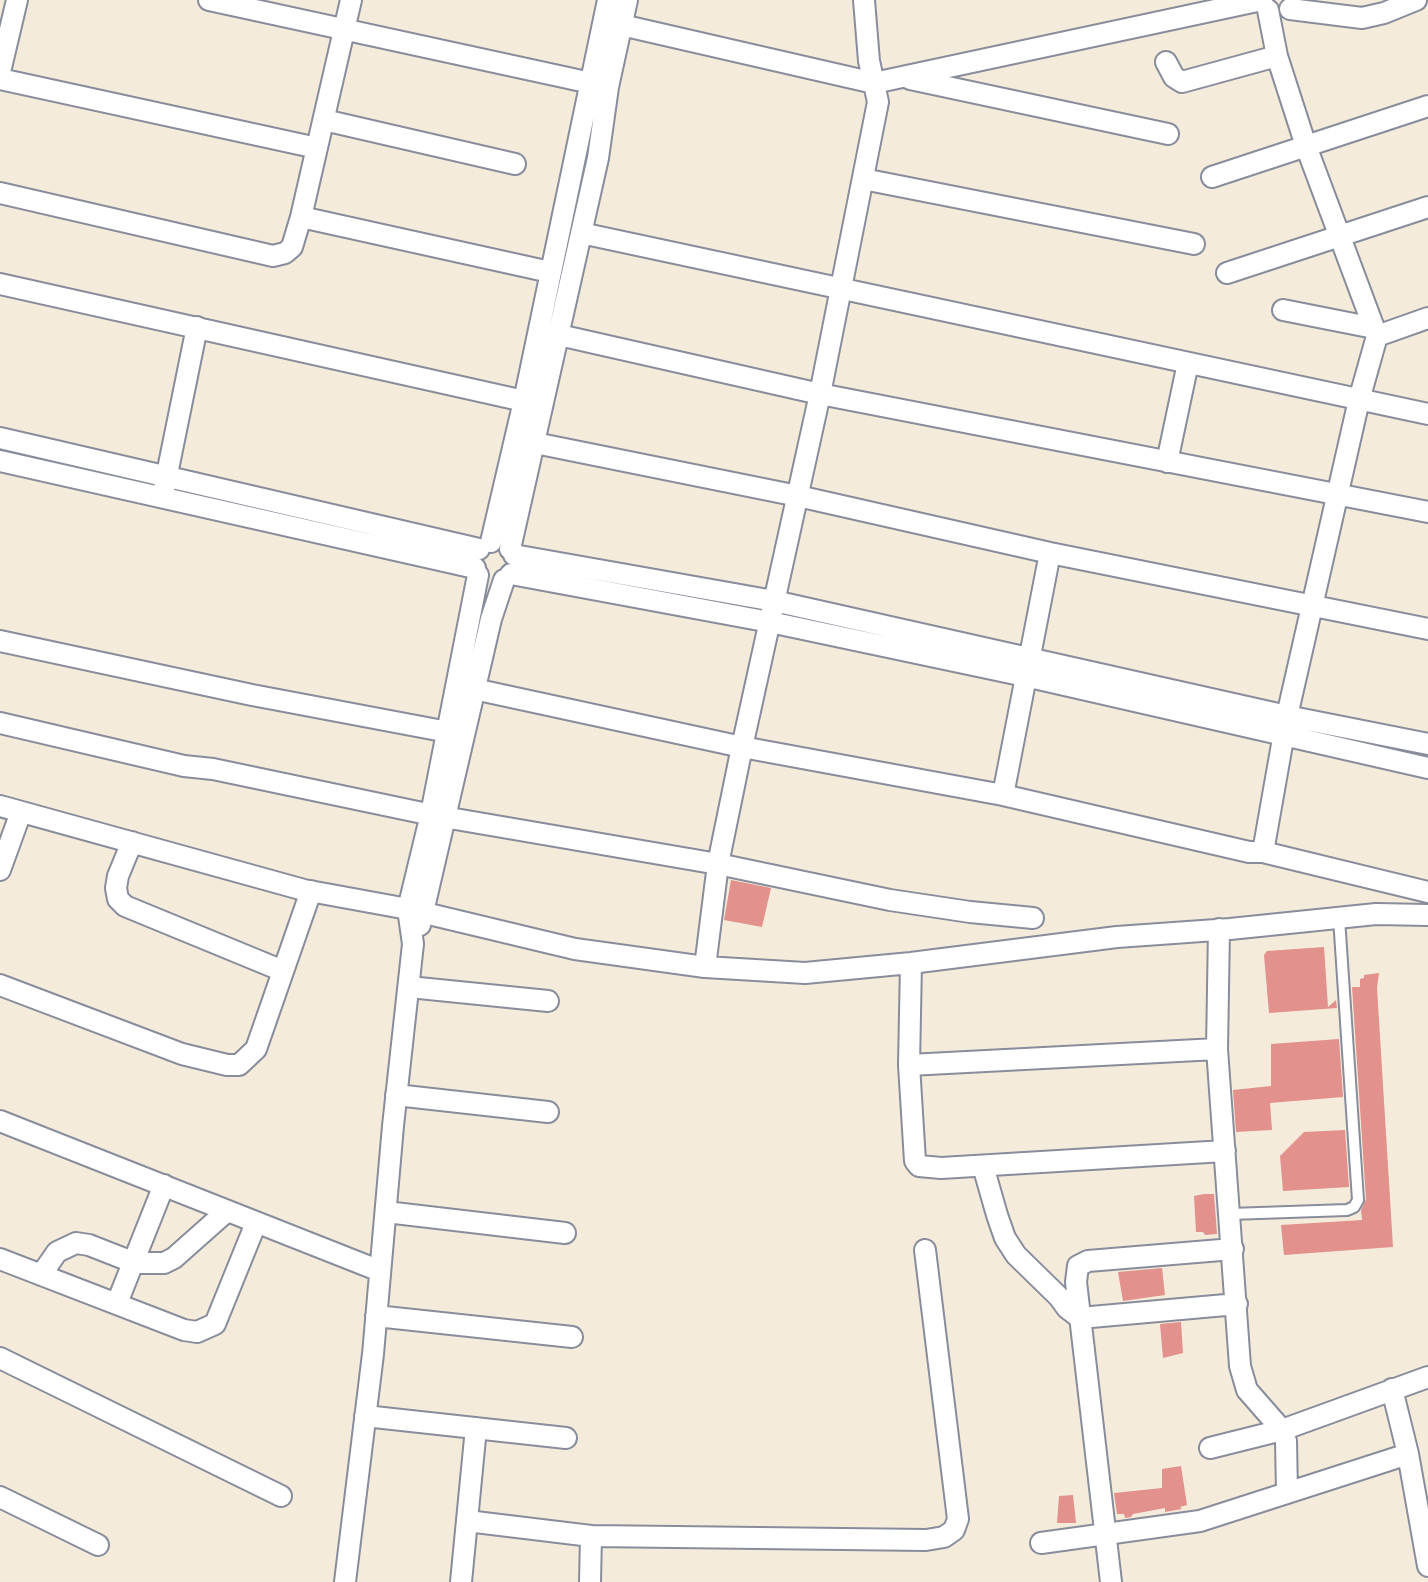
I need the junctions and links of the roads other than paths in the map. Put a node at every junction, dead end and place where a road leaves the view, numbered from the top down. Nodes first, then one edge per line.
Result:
1 (17, 0) edge
2 (209, 0) edge
3 (351, 0) edge
4 (608, 0) edge
5 (627, 0) edge
6 (864, 0) edge
7 (1416, 0) edge
8 (1264, 3) edge
9 (1293, 5) edge
10 (613, 23) junction
11 (345, 29) junction
12 (1277, 56) junction
13 (1166, 62) dead end
14 (0, 72) edge
15 (902, 77) junction
16 (0, 79) edge
17 (591, 83) junction
18 (874, 83) junction
19 (1428, 106) edge
20 (324, 120) junction
21 (1168, 134) dead end
22 (1306, 146) junction
23 (317, 148) junction
24 (515, 164) dead end
25 (1212, 177) dead end
26 (863, 179) junction
27 (0, 193) edge
28 (1428, 207) edge
29 (301, 217) junction
30 (581, 233) junction
31 (1340, 236) junction
32 (1194, 244) dead end
33 (550, 272) junction
34 (1227, 273) dead end
35 (0, 284) edge
36 (840, 290) junction
37 (1283, 310) dead end
38 (1428, 318) edge
39 (197, 327) junction
40 (1375, 332) junction
41 (559, 335) junction
42 (1188, 363) junction
43 (820, 394) junction
44 (1359, 400) junction
45 (524, 401) junction
46 (1428, 414) edge
47 (0, 438) edge
48 (535, 443) junction
49 (0, 461) edge
50 (1167, 462) junction
51 (166, 476) junction
52 (1337, 493) junction
53 (798, 496) junction
54 (162, 497) junction
55 (1428, 512) edge
56 (1050, 553) junction
57 (495, 561) junction
58 (774, 601) junction
59 (1313, 605) junction
60 (770, 622) junction
61 (1428, 629) edge
62 (0, 641) edge
63 (1027, 667) junction
64 (474, 689) junction
65 (0, 723) edge
66 (1285, 726) junction
67 (456, 734) junction
68 (1428, 744) edge
69 (742, 747) junction
70 (1428, 768) edge
71 (1003, 795) junction
72 (0, 806) edge
73 (21, 812) junction
74 (439, 815) junction
75 (132, 842) junction
76 (1263, 852) junction
77 (718, 864) junction
78 (0, 870) edge
79 (311, 891) junction
80 (1428, 892) edge
81 (417, 911) junction
82 (1428, 915) edge
83 (1033, 918) dead end
84 (1339, 918) junction
85 (1219, 929) junction
86 (911, 963) junction
87 (705, 967) junction
88 (283, 971) junction
89 (0, 985) edge
90 (409, 987) junction
91 (548, 1001) dead end
92 (1217, 1049) junction
93 (909, 1065) junction
94 (396, 1095) junction
95 (548, 1112) dead end
96 (0, 1121) edge
97 (1225, 1151) junction
98 (983, 1166) junction
99 (164, 1185) junction
100 (227, 1211) junction
101 (386, 1212) junction
102 (1230, 1214) junction
103 (256, 1223) junction
104 (565, 1233) dead end
105 (1233, 1249) junction
106 (925, 1250) dead end
107 (0, 1259) edge
108 (135, 1263) junction
109 (380, 1271) junction
110 (41, 1275) junction
111 (117, 1303) junction
112 (1237, 1304) junction
113 (376, 1316) junction
114 (1080, 1318) junction
115 (572, 1337) dead end
116 (0, 1358) edge
117 (1428, 1377) edge
118 (1392, 1389) junction
119 (365, 1416) junction
120 (476, 1428) junction
121 (1282, 1430) junction
122 (566, 1438) dead end
123 (1210, 1448) dead end
124 (1408, 1454) junction
125 (1287, 1493) junction
126 (1422, 1493) edge
127 (281, 1496) dead end
128 (0, 1497) edge
129 (467, 1521) junction
130 (1105, 1534) junction
131 (591, 1536) junction
132 (1041, 1543) dead end
133 (98, 1545) dead end
134 (1428, 1566) edge
135 (345, 1582) edge
136 (461, 1582) edge
137 (590, 1582) edge
138 (1111, 1582) edge

1 - 14 street
2 - 11 street
3 - 11 street
4 - 10 street
5 - 10 street
6 - 18 street
7 - 9 street
8 - 9 street
8 - 12 street
8 - 15 street
10 - 17 street
10 - 18 street
10 - 30 street
11 - 17 street
11 - 20 street
12 - 13 street
12 - 22 street
15 - 18 street
15 - 21 street
16 - 23 street
17 - 33 street
18 - 26 street
19 - 22 street
20 - 23 street
20 - 24 street
22 - 25 street
22 - 31 street
23 - 29 street
26 - 32 street
26 - 36 street
27 - 29 street
28 - 31 street
29 - 33 street
30 - 36 street
30 - 41 street
31 - 34 street
31 - 40 street
33 - 45 street
35 - 39 street
36 - 42 street
36 - 43 street
37 - 40 street
38 - 40 street
39 - 45 street
39 - 51 street
40 - 44 street
41 - 43 street
41 - 48 street
42 - 44 street
42 - 50 street
43 - 50 street
43 - 53 street
44 - 46 street
44 - 52 street
45 - 57 street
47 - 51 street
48 - 53 street
48 - 57 street
49 - 54 street
50 - 52 street
51 - 54 street
51 - 57 street
52 - 55 street
52 - 59 street
53 - 56 street
53 - 58 street
54 - 57 street
56 - 59 street
56 - 63 street
57 - 58 street
57 - 60 street
57 - 64 street
57 - 67 street
58 - 60 street
58 - 63 street
59 - 61 street
59 - 66 street
60 - 63 street
60 - 69 street
62 - 67 street
63 - 66 street
63 - 71 street
64 - 67 street
64 - 69 street
65 - 74 street
66 - 68 street
66 - 70 street
66 - 76 street
67 - 74 street
69 - 71 street
69 - 77 street
71 - 76 street
72 - 73 street
73 - 75 street
73 - 78 street
74 - 77 street
74 - 81 street
75 - 79 street
75 - 88 street
76 - 80 street
77 - 83 street
77 - 87 street
79 - 81 street
79 - 88 street
81 - 87 street
81 - 90 street
82 - 84 street
84 - 85 street
84 - 102 lane
85 - 86 street
85 - 92 street
86 - 87 street
86 - 93 street
88 - 89 street
90 - 91 street
90 - 94 street
92 - 93 street
92 - 97 street
93 - 98 street
94 - 95 street
94 - 101 street
96 - 99 street
97 - 98 street
97 - 102 street
98 - 114 street
99 - 100 street
99 - 108 street
100 - 103 street
100 - 108 street
101 - 104 street
101 - 109 street
102 - 105 street
103 - 109 street
103 - 111 street
105 - 112 street
105 - 114 street
106 - 131 street
107 - 110 street
108 - 110 street
108 - 111 street
109 - 113 street
110 - 111 street
112 - 114 street
112 - 121 street
113 - 115 street
113 - 119 street
114 - 130 street
116 - 127 street
117 - 118 street
118 - 121 street
118 - 124 street
119 - 120 street
119 - 135 street
120 - 122 street
120 - 129 street
121 - 123 street
121 - 125 street
124 - 125 street
124 - 126 street
125 - 130 street
126 - 134 street
128 - 133 street
129 - 131 street
129 - 136 street
130 - 132 street
130 - 138 street
131 - 137 street

